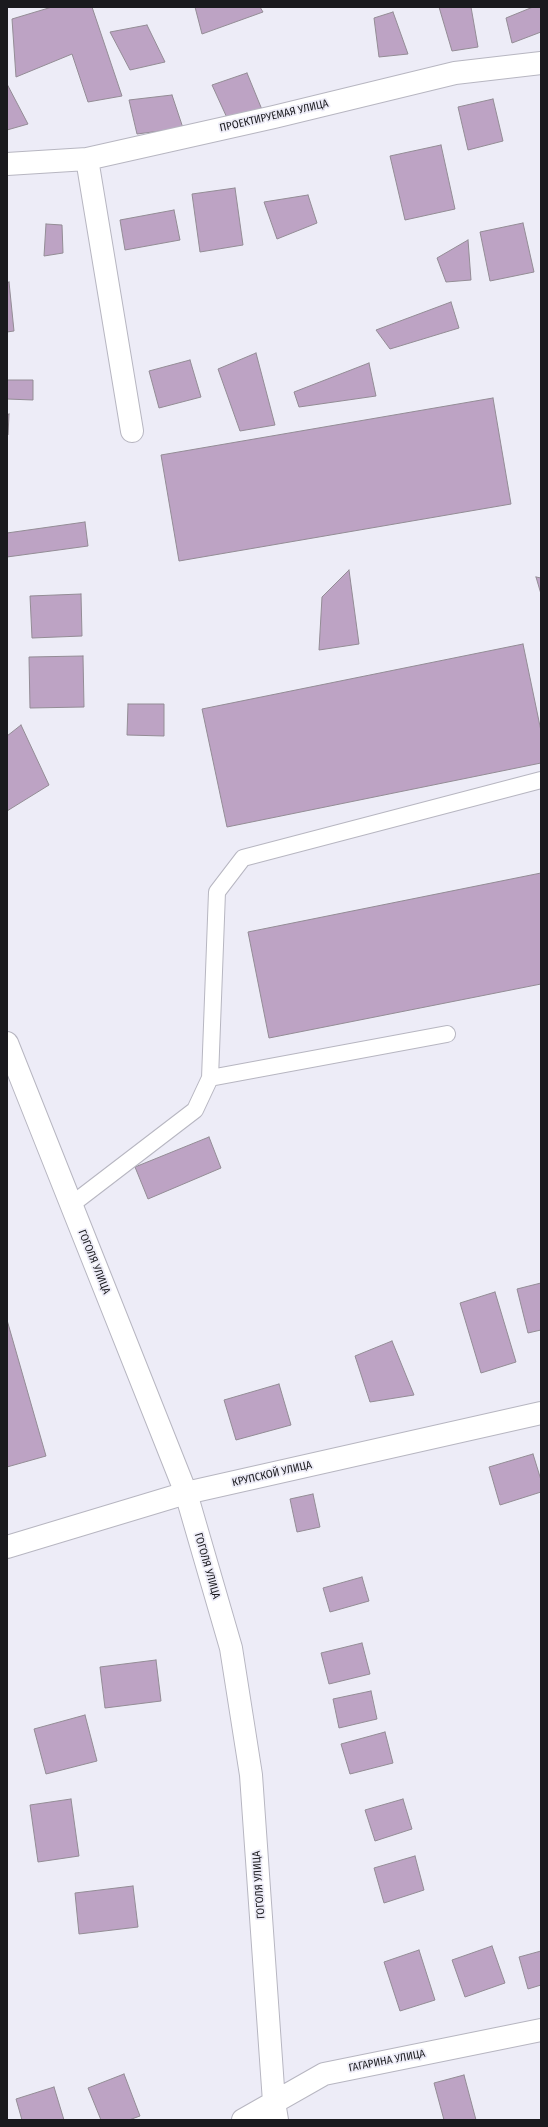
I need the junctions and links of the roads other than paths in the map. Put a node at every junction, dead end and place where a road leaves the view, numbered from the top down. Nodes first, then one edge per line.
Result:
1 (541, 63) edge
2 (87, 159) junction
3 (7, 164) edge
4 (132, 431) dead end
5 (541, 780) edge
6 (447, 1034) dead end
7 (7, 1043) edge
8 (210, 1078) junction
9 (71, 1205) junction
10 (541, 1413) edge
11 (186, 1493) junction
12 (7, 1548) edge
13 (541, 2030) edge
14 (275, 2111) edge
15 (243, 2120) edge

1 - 2 street, ПРОЕКТИРУЕМАЯ УЛИЦА
2 - 3 street, ПРОЕКТИРУЕМАЯ УЛИЦА
2 - 4 street
5 - 8 lane
6 - 8 lane
7 - 9 street, ГОГОЛЯ УЛИЦА
8 - 9 lane
9 - 11 street, ГОГОЛЯ УЛИЦА
10 - 11 street, КРУПСКОЙ УЛИЦА
11 - 12 street, КРУПСКОЙ УЛИЦА
11 - 14 street, ГОГОЛЯ УЛИЦА
13 - 14 street, ГАГАРИНА УЛИЦА
14 - 15 street, ГАГАРИНА УЛИЦА

